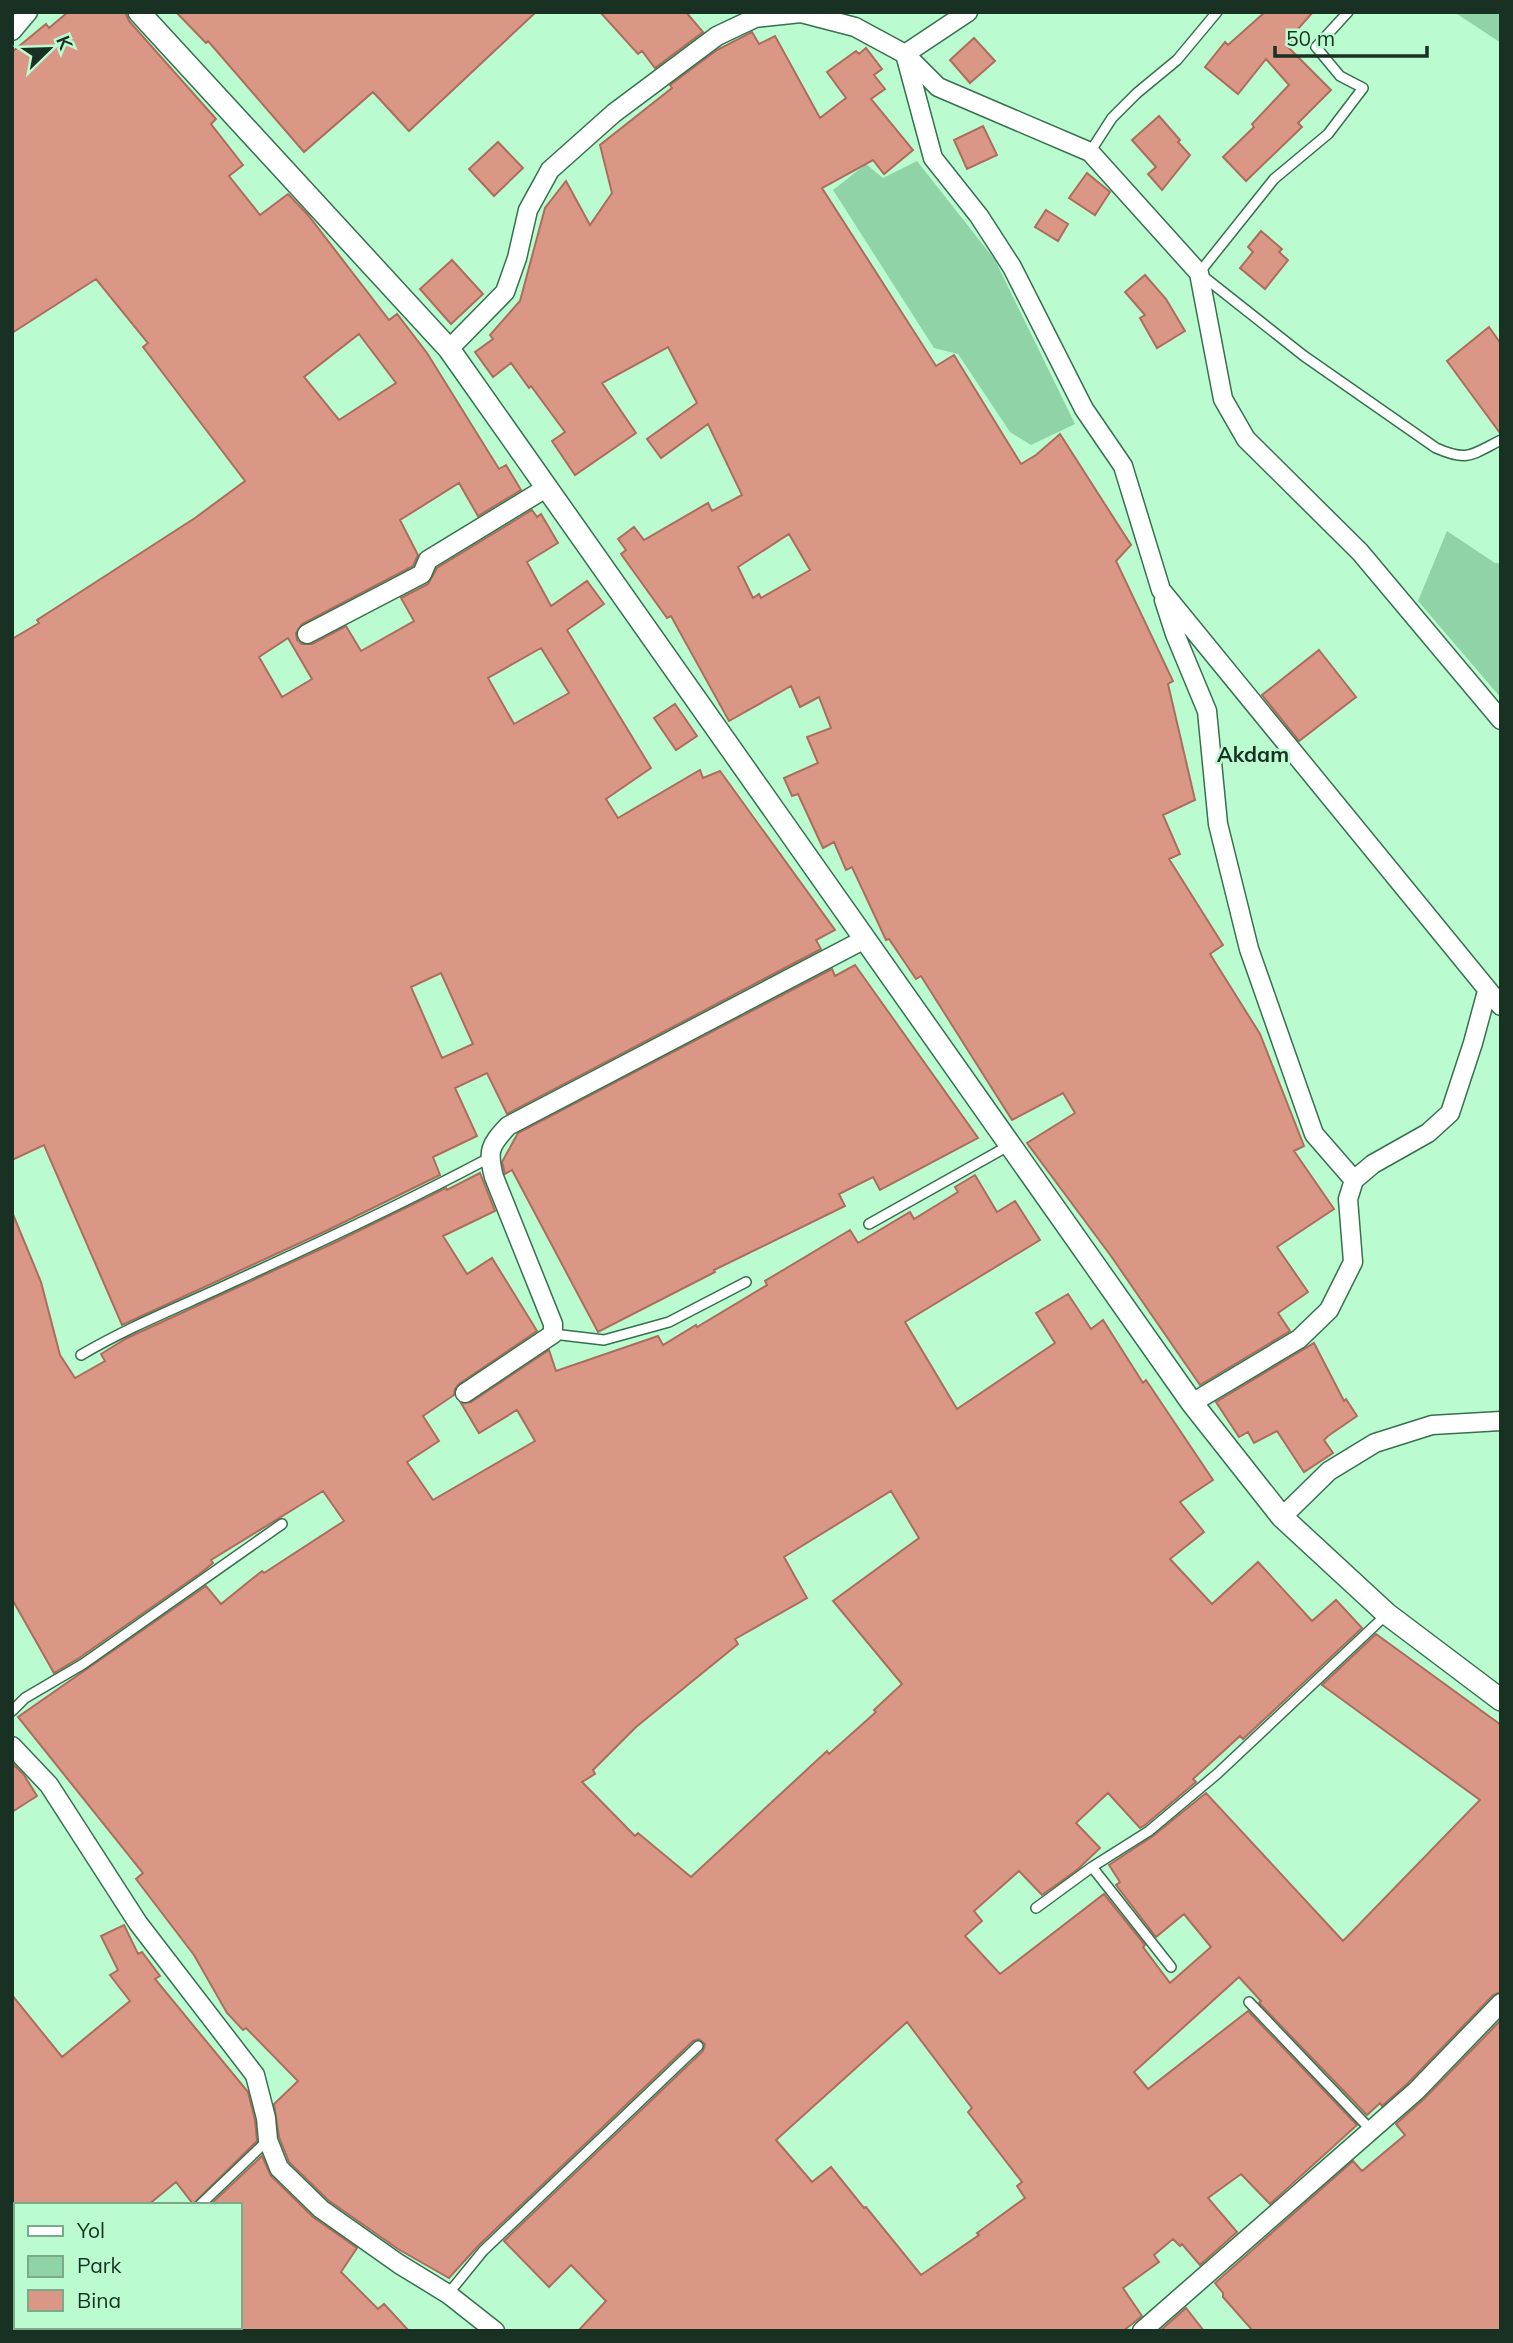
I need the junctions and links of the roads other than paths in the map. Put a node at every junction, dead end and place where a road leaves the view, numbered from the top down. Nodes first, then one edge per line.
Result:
1 (28, 12) edge
2 (138, 12) edge
3 (968, 12) edge
4 (1217, 12) edge
5 (1348, 12) edge
6 (784, 14) edge
7 (12, 31) edge
8 (905, 54) junction
9 (1090, 152) junction
10 (1199, 273) junction
11 (449, 349) junction
12 (1501, 440) edge
13 (546, 488) junction
14 (1161, 590) junction
15 (307, 634) dead end
16 (1501, 720) edge
17 (864, 939) junction
18 (1487, 991) junction
19 (1501, 1006) edge
20 (1010, 1145) junction
21 (489, 1158) junction
22 (1354, 1180) junction
23 (869, 1224) dead end
24 (746, 1282) dead end
25 (553, 1334) junction
26 (81, 1355) dead end
27 (465, 1393) dead end
28 (1192, 1403) junction
29 (1501, 1421) edge
30 (1282, 1517) junction
31 (282, 1524) dead end
32 (1387, 1614) junction
33 (1501, 1700) edge
34 (12, 1711) edge
35 (12, 1746) edge
36 (1091, 1867) junction
37 (1036, 1908) dead end
38 (1171, 1967) dead end
39 (1249, 2002) dead end
40 (1501, 2003) edge
41 (698, 2046) dead end
42 (1371, 2130) junction
43 (268, 2140) junction
44 (202, 2203) edge
45 (448, 2294) junction
46 (1147, 2329) edge
47 (495, 2331) edge

1 - 7 street
2 - 11 street
3 - 8 street
4 - 9 lane
5 - 10 lane
6 - 8 street
6 - 11 street
8 - 9 street
8 - 14 street
9 - 10 street
10 - 12 lane
10 - 16 street
11 - 13 street
13 - 15 street
13 - 17 street
14 - 18 street
14 - 22 street
17 - 20 street
17 - 21 street
18 - 19 street
18 - 22 street
20 - 23 lane
20 - 28 street
21 - 25 street
21 - 26 lane
22 - 28 street
24 - 25 lane
25 - 27 street
28 - 30 street
29 - 30 street
30 - 32 street
31 - 34 lane
32 - 33 street
32 - 36 lane
35 - 43 street
36 - 37 lane
36 - 38 lane
39 - 42 lane
40 - 42 street
41 - 45 lane
42 - 46 street
43 - 44 lane
43 - 45 street
45 - 47 street

